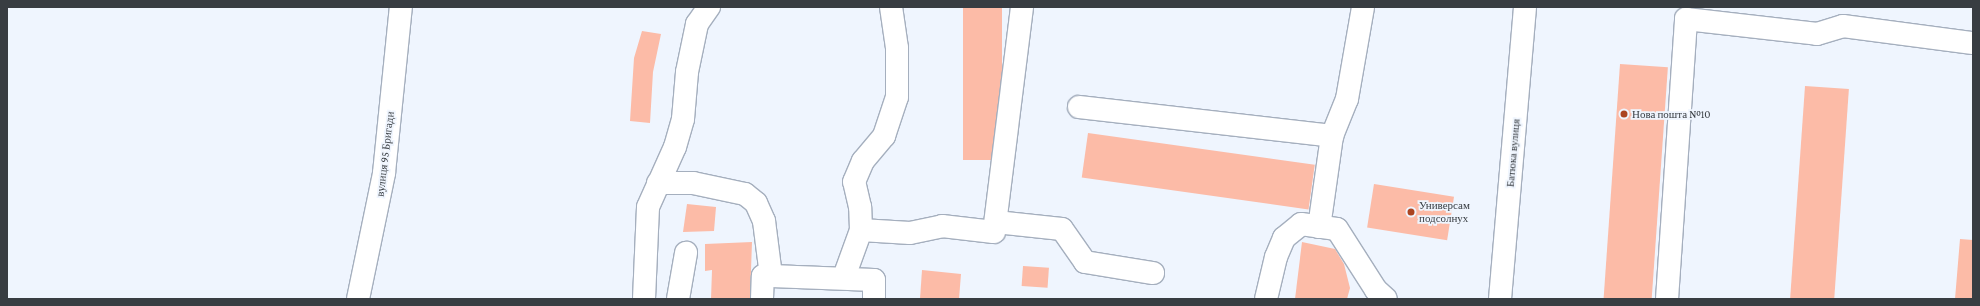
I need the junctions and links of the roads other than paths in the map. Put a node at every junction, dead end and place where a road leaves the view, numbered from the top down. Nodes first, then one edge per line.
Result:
1 (401, 7) edge
2 (708, 7) edge
3 (891, 7) edge
4 (1022, 7) edge
5 (1363, 7) edge
6 (1525, 7) edge
7 (1973, 43) edge
8 (1079, 107) dead end
9 (1332, 136) junction
10 (658, 182) junction
11 (996, 222) junction
12 (1319, 227) junction
13 (860, 230) junction
14 (686, 253) dead end
15 (1153, 273) dead end
16 (771, 276) junction
17 (844, 277) junction
18 (358, 299) edge
19 (644, 299) edge
20 (678, 299) edge
21 (762, 299) edge
22 (874, 299) edge
23 (1266, 299) edge
24 (1386, 299) edge
25 (1500, 299) edge
26 (1667, 299) edge

1 - 18 street, вулиця 95 Бригади
2 - 10 street
3 - 13 street
4 - 11 street
5 - 9 street
6 - 25 street, Батюка вулиця
7 - 26 street
8 - 9 street
9 - 12 street
10 - 16 street
10 - 19 street
11 - 13 street
11 - 15 street
12 - 23 street
12 - 24 street
13 - 17 street
14 - 20 street
16 - 17 street
16 - 21 street
17 - 22 street

